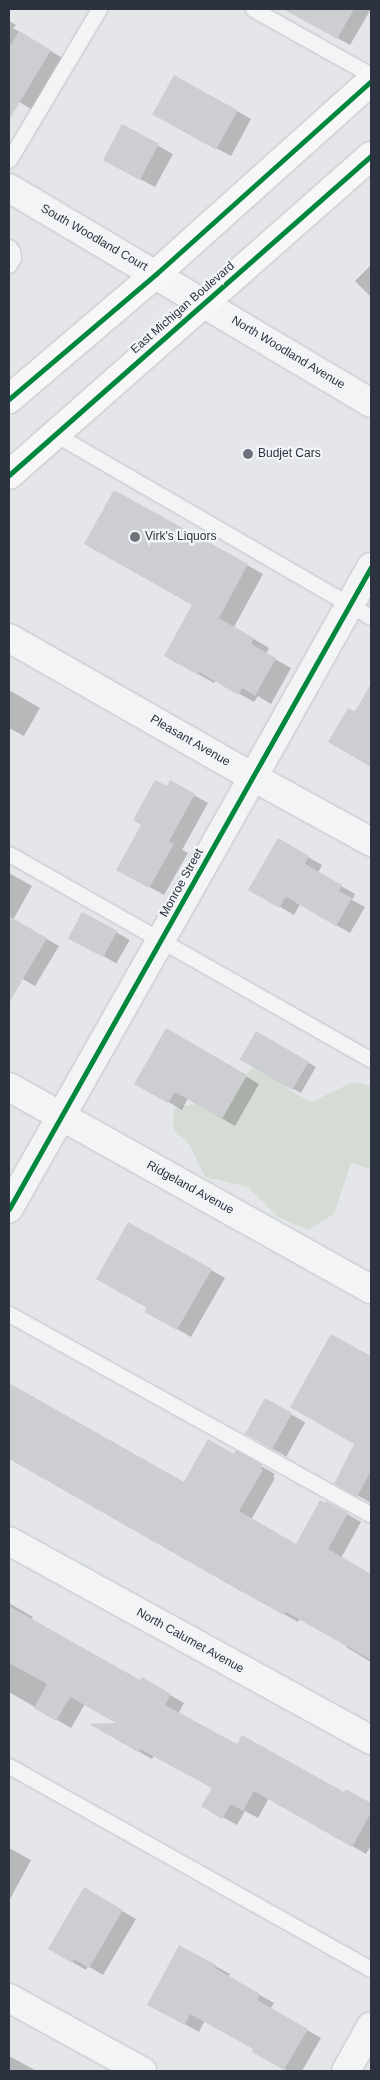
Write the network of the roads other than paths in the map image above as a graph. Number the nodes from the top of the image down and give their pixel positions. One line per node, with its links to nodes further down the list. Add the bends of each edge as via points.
1 (99, 9): 5 (lane)
2 (253, 9): 3 (lane)
3 (371, 75)
4 (371, 81): 10 (main road)
5 (9, 160)
6 (366, 168): 11 (main road, East Michigan Boulevard)
7 (9, 188): 10 (street, South Woodland Court)
8 (9, 247): 9 (lane, via 13,258)
9 (9, 265)
10 (156, 274): 11 (street, South Woodland Court); 12 (main road)
11 (204, 303): 13 (street, North Woodland Avenue); 14 (main road, East Michigan Boulevard)
12 (9, 400)
13 (371, 404)
14 (55, 434): 15 (main road, East Michigan Boulevard); 17 (lane)
15 (9, 475)
16 (371, 567): 17 (street, Monroe Street)
17 (360, 611): 19 (street, Monroe Street)
18 (9, 638): 19 (street, Pleasant Avenue)
19 (253, 777): 20 (street, Pleasant Avenue); 22 (street, Monroe Street)
20 (371, 842)
21 (9, 854): 22 (lane)
22 (160, 942): 23 (lane); 25 (street, Monroe Street)
23 (371, 1060)
24 (9, 1087): 25 (street, Ridgeland Avenue)
25 (62, 1117): 26 (street, Monroe Street); 27 (street, Ridgeland Avenue)
26 (9, 1209)
27 (371, 1289)
28 (9, 1314): 29 (lane)
29 (371, 1515)
30 (9, 1541): 31 (street, North Calumet Avenue)
31 (371, 1740)
32 (9, 1766): 33 (lane)
33 (371, 1969)
34 (9, 1998): 36 (street)
35 (371, 2026): 37 (street)
36 (142, 2071)
37 (346, 2071)

